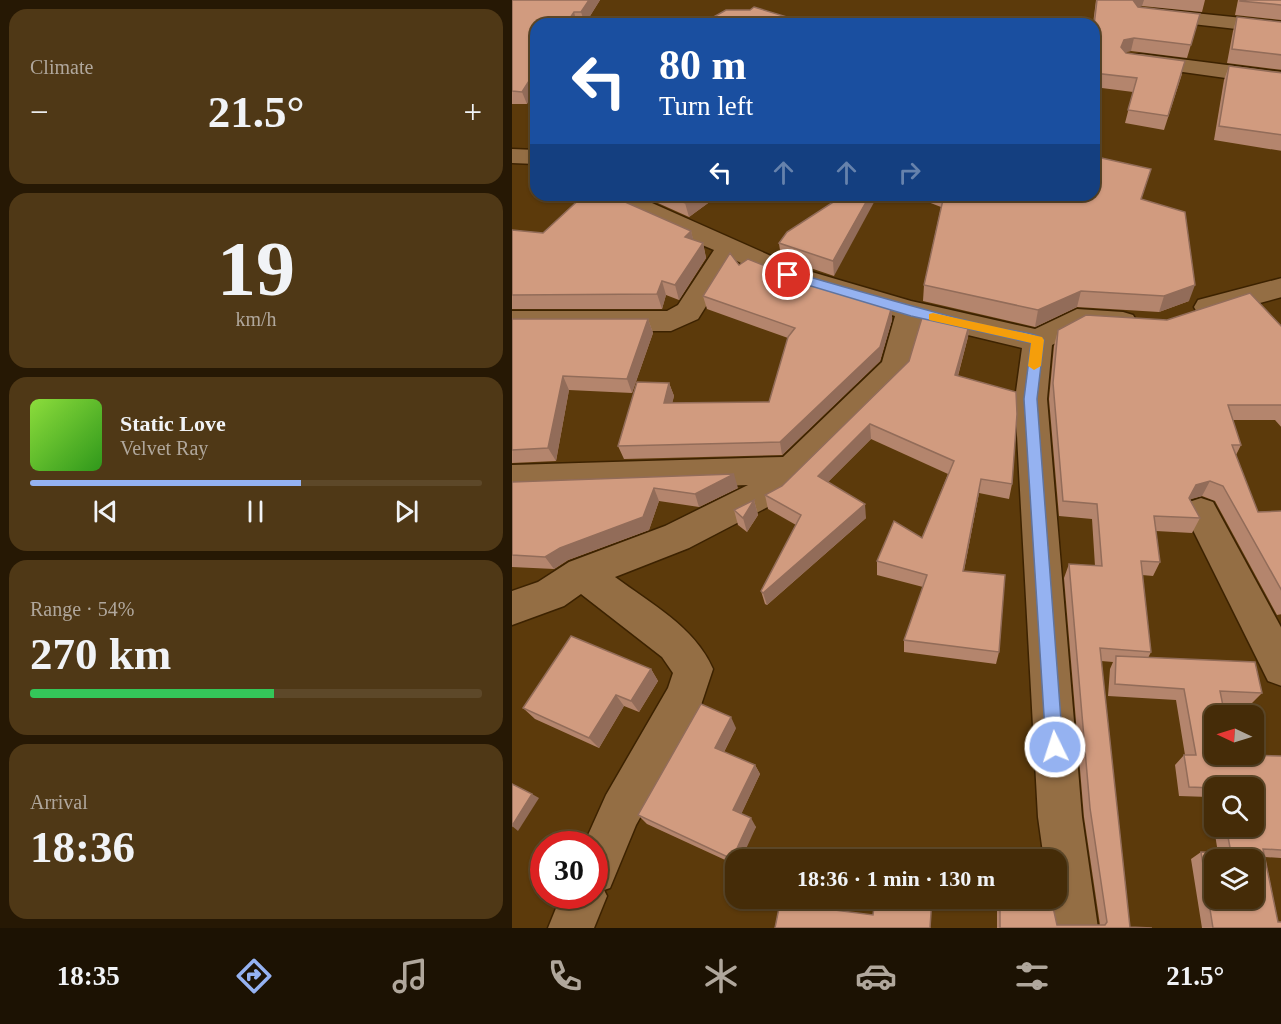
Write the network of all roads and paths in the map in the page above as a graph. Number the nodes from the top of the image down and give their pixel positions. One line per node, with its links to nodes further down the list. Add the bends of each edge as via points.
1 (1142, 14): 2 (street)
2 (1282, 28)
3 (1131, 59): 4 (street)
4 (1282, 79)
5 (512, 156): 6 (street)
6 (530, 157)
7 (626, 201): 8 (street)
8 (730, 247): 10 (street, via 788,275); 12 (street, via 688,312 671,321)
9 (1279, 292): 11 (street, via 1213,305)
10 (911, 312): 14 (street); 15 (street, via 896,367)
11 (1181, 316)
12 (512, 321)
13 (1148, 323): 14 (street, via 1077,319)
14 (1038, 340): 24 (street, via 1031,399 1060,817)
15 (790, 470): 16 (street); 18 (street, via 771,489 677,537)
16 (512, 479)
17 (1201, 512): 20 (street)
18 (582, 573): 19 (street, via 551,594); 21 (street, via 675,644 694,669 685,697)
19 (512, 608)
20 (1282, 668)
21 (608, 840)
22 (578, 909): 23 (street)
23 (570, 928)
24 (1075, 928)

